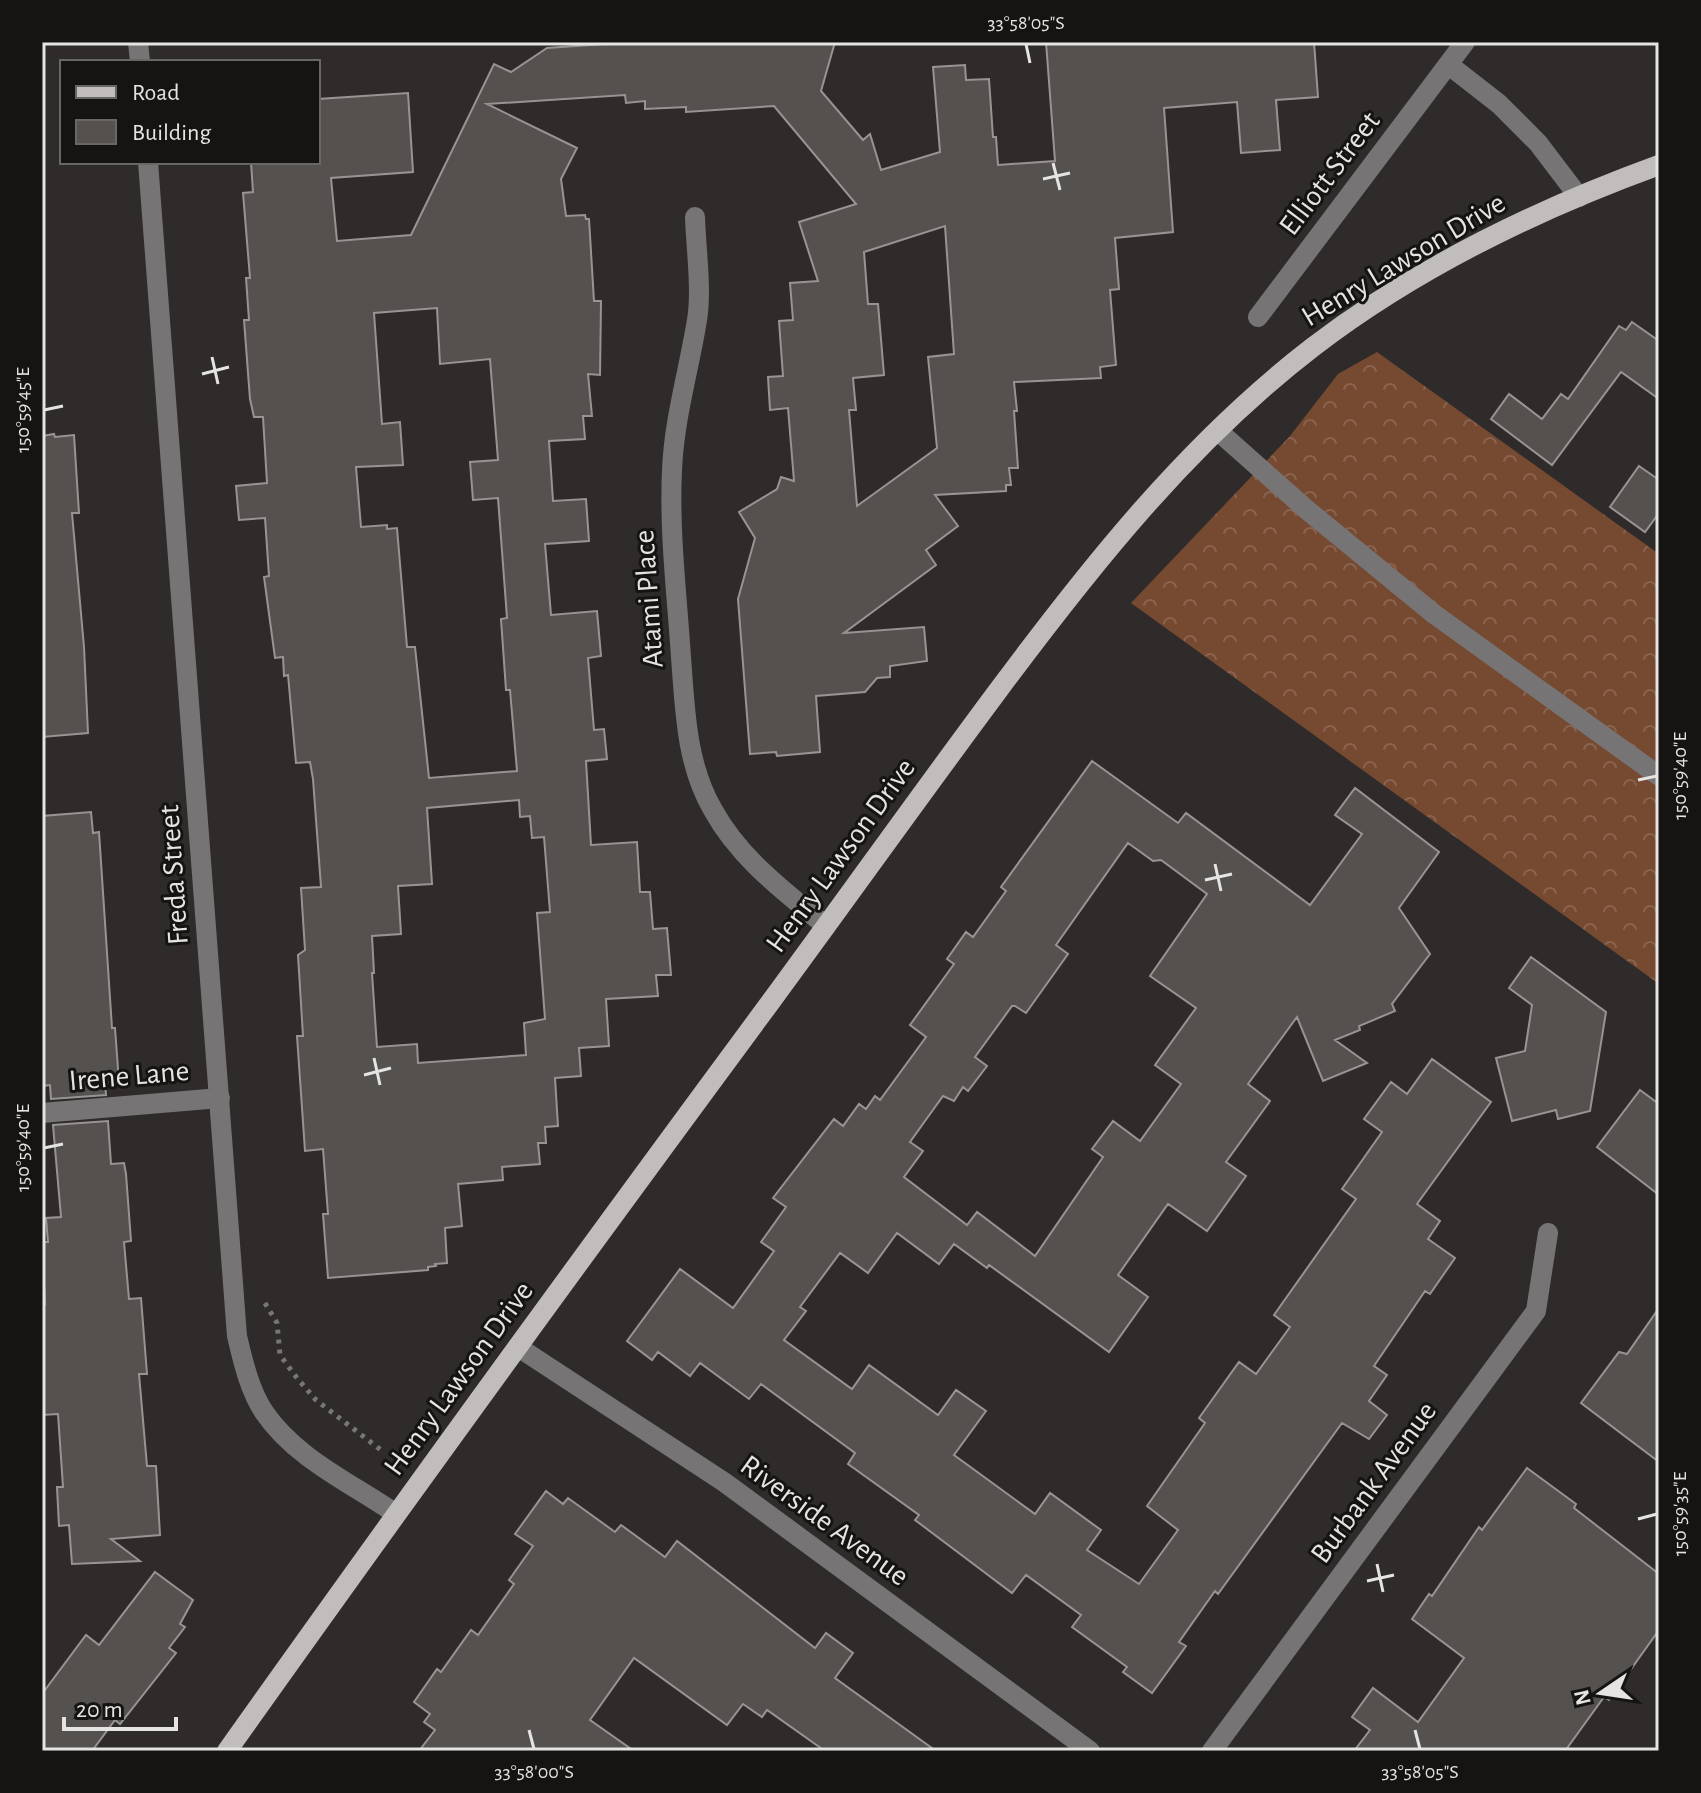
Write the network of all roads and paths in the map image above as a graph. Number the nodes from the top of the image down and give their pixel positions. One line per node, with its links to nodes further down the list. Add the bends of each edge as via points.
1 (1465, 42): 2 (street, Elliott Street)
2 (1449, 65): 5 (street, via 1538,143); 7 (street, Elliott Street)
3 (148, 164): 11 (street, Freda Street)
4 (1659, 165): 5 (main road, Henry Lawson Drive)
5 (1579, 197): 8 (main road, Henry Lawson Drive, via 1468,250 1341,326)
6 (695, 217): 10 (street, Atami Place, via 698,317 672,470 685,710 695,769 735,845)
7 (1258, 317)
8 (1218, 431): 9 (street, via 1434,614); 10 (main road, Henry Lawson Drive, via 1081,579)
9 (1659, 776)
10 (826, 926): 15 (main road, Henry Lawson Drive)
11 (220, 1098): 12 (street, Irene Lane); 17 (street, Freda Street, via 237,1336 246,1375 263,1411 289,1441)
12 (42, 1113)
13 (1548, 1233): 20 (street, Burbank Avenue, via 1536,1311)
14 (265, 1302): 16 (path, via 277,1323 280,1355 297,1378 316,1400)
15 (518, 1347): 17 (main road, Henry Lawson Drive); 19 (street, Riverside Avenue, via 724,1482)
16 (381, 1450)
17 (396, 1514): 18 (main road, Henry Lawson Drive)
18 (227, 1751)
19 (1090, 1751)
20 (1212, 1751)

